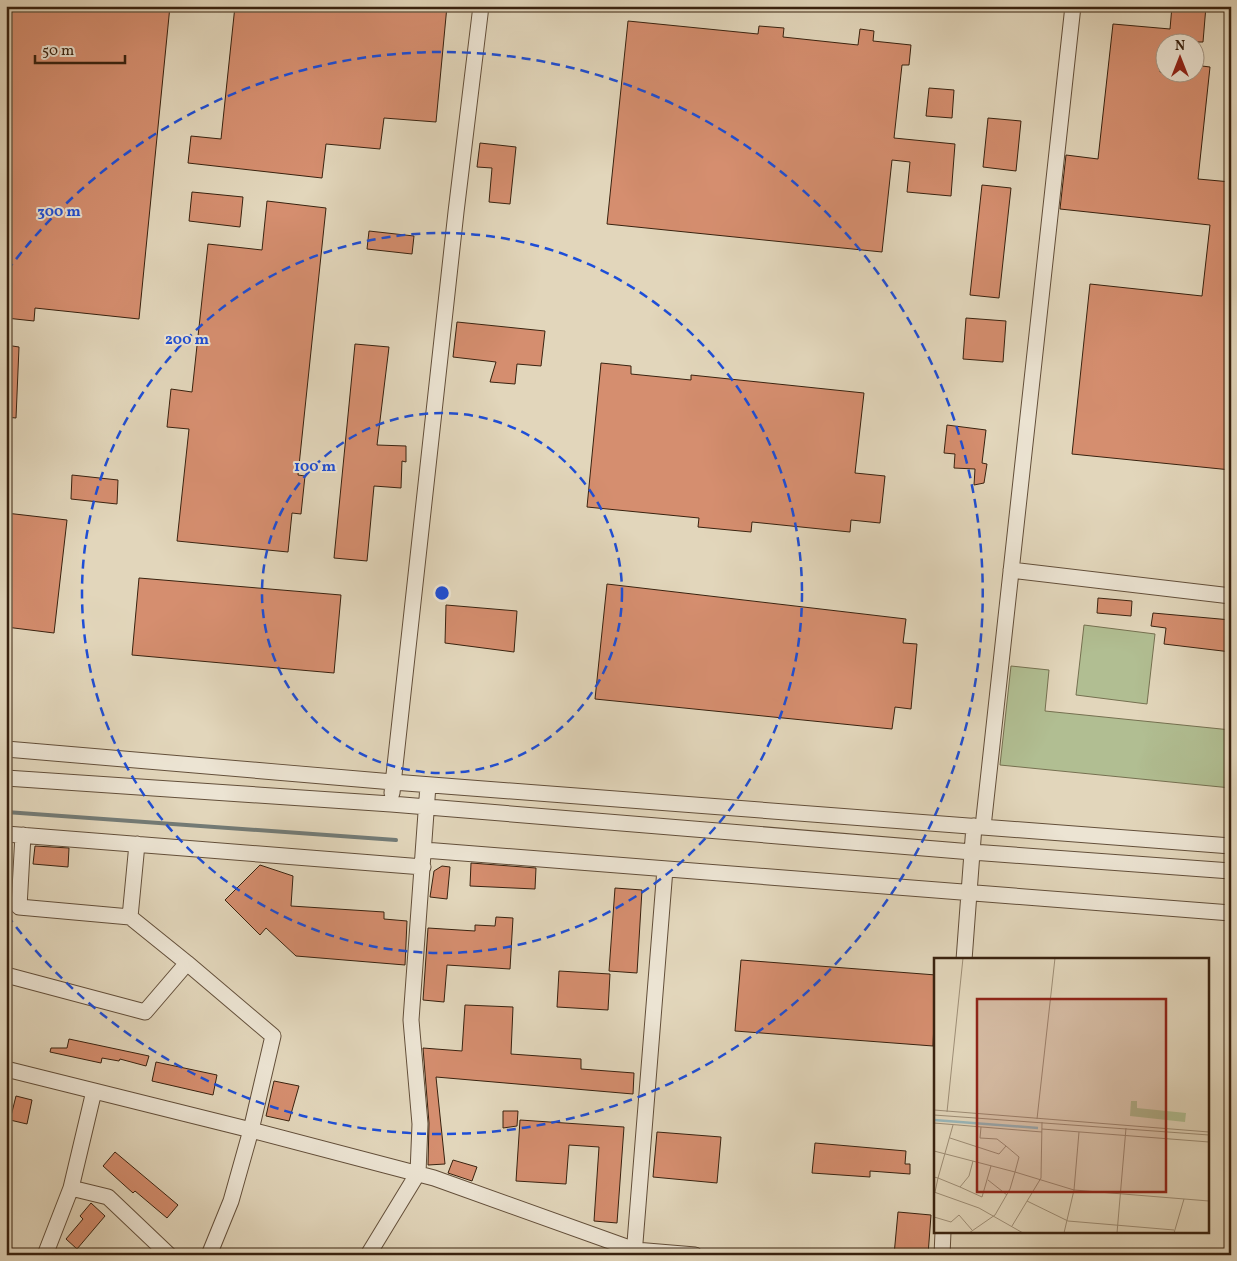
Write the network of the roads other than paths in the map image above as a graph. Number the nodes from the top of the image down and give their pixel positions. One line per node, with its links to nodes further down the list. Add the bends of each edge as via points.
1 (481, 6): 7 (street)
2 (1073, 6): 3 (street)
3 (1012, 570): 4 (street); 11 (street)
4 (1231, 596)
5 (6, 749): 7 (street)
6 (6, 778): 9 (street)
7 (393, 782): 8 (street); 9 (street)
8 (428, 785): 10 (street); 11 (street)
9 (391, 804): 10 (street)
10 (426, 808): 16 (street); 17 (street)
11 (979, 827): 15 (street); 17 (street)
12 (6, 834): 13 (street)
13 (23, 836): 14 (street); 23 (street, via 19,907)
14 (137, 844): 18 (street); 23 (street)
15 (1231, 846)
16 (424, 850): 18 (street); 19 (street)
17 (972, 852): 20 (street); 21 (street)
18 (423, 867): 30 (street, via 411,1020 420,1124)
19 (665, 869): 21 (street); 33 (street)
20 (1231, 870)
21 (970, 892): 22 (street); 24 (street)
22 (1231, 912)
23 (130, 917): 25 (street)
24 (964, 958)
25 (187, 963): 26 (street, via 145,1012); 29 (street, via 273,1036)
26 (6, 975)
27 (6, 1069): 28 (street)
28 (94, 1091): 29 (street); 31 (street)
29 (251, 1130): 30 (street); 36 (street, via 231,1201)
30 (418, 1173): 33 (street); 37 (street)
31 (71, 1188): 34 (street); 35 (street, via 108,1197)
32 (943, 1234): 39 (street)
33 (634, 1252): 38 (street)
34 (45, 1255)
35 (169, 1255)
36 (209, 1255)
37 (368, 1255)
38 (694, 1255)
39 (942, 1255)

